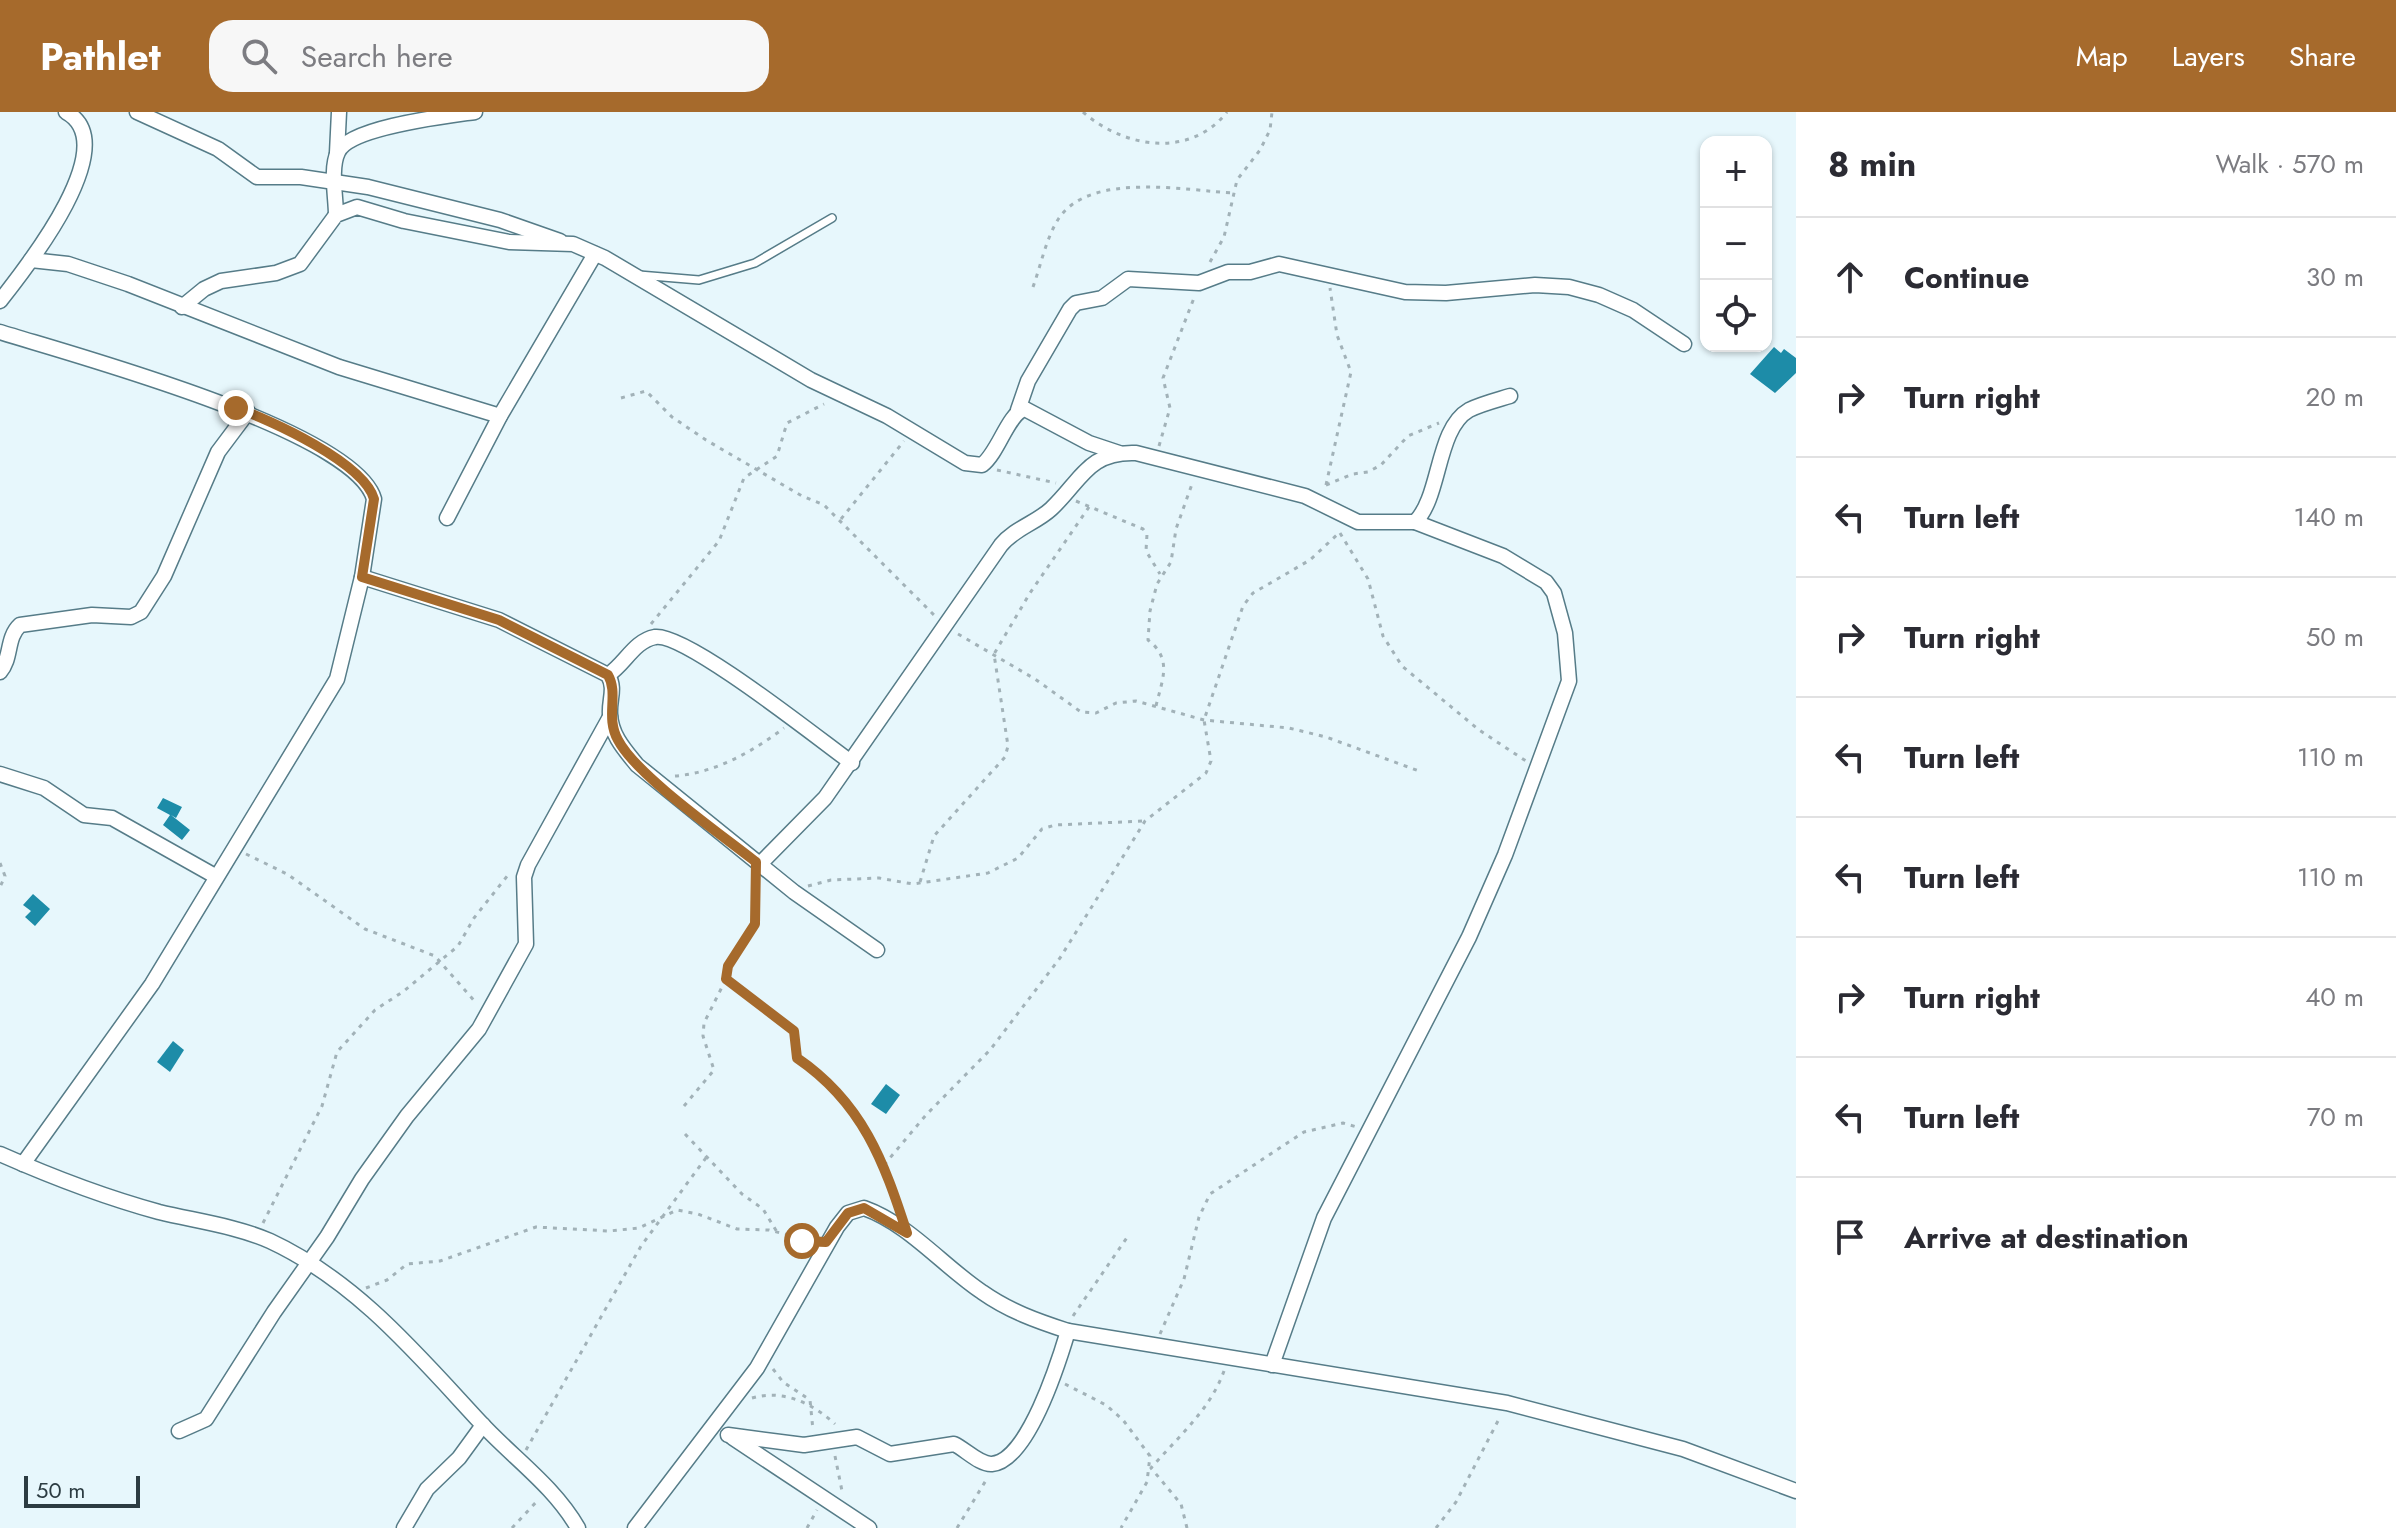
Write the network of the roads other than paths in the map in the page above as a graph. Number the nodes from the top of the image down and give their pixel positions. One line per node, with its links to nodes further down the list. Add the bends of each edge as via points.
1 (137, 112): 6 (street, via 218,149 257,177)
2 (339, 112): 5 (street)
3 (475, 112): 5 (street, via 356,137)
4 (71, 113): 11 (street, via 85,134 75,183 64,212)
5 (337, 153): 6 (street)
6 (336, 184): 7 (street); 9 (street, via 406,196)
7 (336, 215): 9 (street, via 357,207 509,242); 14 (street, via 300,264 221,281)
8 (832, 218): 12 (lane, via 755,263 699,280)
9 (564, 242): 10 (street)
10 (595, 254): 12 (street); 20 (street)
11 (31, 260): 13 (street); 14 (street, via 68,264)
12 (633, 275): 18 (street, via 965,463 982,465 991,458)
13 (3, 295)
14 (182, 307): 20 (street, via 339,367)
15 (0, 332): 19 (street)
16 (1684, 344): 18 (street, via 1633,310 1569,287 1405,292 1279,264 1228,272 1199,283 1128,279 1102,298 1076,303 1028,381)
17 (1510, 396): 23 (street, via 1466,411 1454,427 1426,507)
18 (1018, 410): 21 (street, via 1031,410 1089,443)
19 (248, 412): 24 (street, via 356,472 371,488 374,499); 25 (street, via 218,452 164,576 141,612 20,625)
20 (500, 416): 22 (street)
21 (1119, 453): 23 (street, via 1194,466 1305,496 1358,522); 28 (street, via 1090,465 1050,510 1010,534)
22 (447, 518)
23 (1415, 522): 37 (street, via 1503,556 1546,582 1565,633 1569,681 1469,937 1324,1218)
24 (362, 577): 26 (street, via 499,620); 31 (street, via 337,679)
25 (0, 672)
26 (608, 675): 27 (street, via 613,694); 28 (street, via 642,642 675,640)
27 (610, 717): 30 (street, via 619,742 651,777); 35 (street, via 524,877 526,944 486,1015 407,1116)
28 (852, 763): 30 (street, via 825,798)
29 (0, 774): 31 (street, via 44,788 84,815 112,818)
30 (758, 864): 32 (street)
31 (215, 876): 34 (street, via 152,984)
32 (877, 950)
33 (0, 1154): 34 (street)
34 (23, 1164): 35 (street, via 105,1196 253,1235)
35 (308, 1262): 38 (street, via 421,1355); 40 (street, via 206,1419)
36 (1068, 1331): 37 (street); 39 (street, via 1024,1317 981,1292 907,1233 864,1208 848,1213 826,1242 763,1356); 41 (street, via 1057,1370 1027,1432 997,1464 987,1464 954,1444 890,1454 850,1438 804,1445)
37 (1272, 1365): 42 (street, via 1507,1403 1683,1449)
38 (483, 1425): 43 (street, via 427,1489); 44 (street, via 543,1482)
39 (712, 1425): 41 (street); 45 (street)
40 (179, 1431)
41 (728, 1435): 46 (street)
42 (1796, 1491)
43 (404, 1528)
44 (578, 1528)
45 (635, 1528)
46 (869, 1528)

